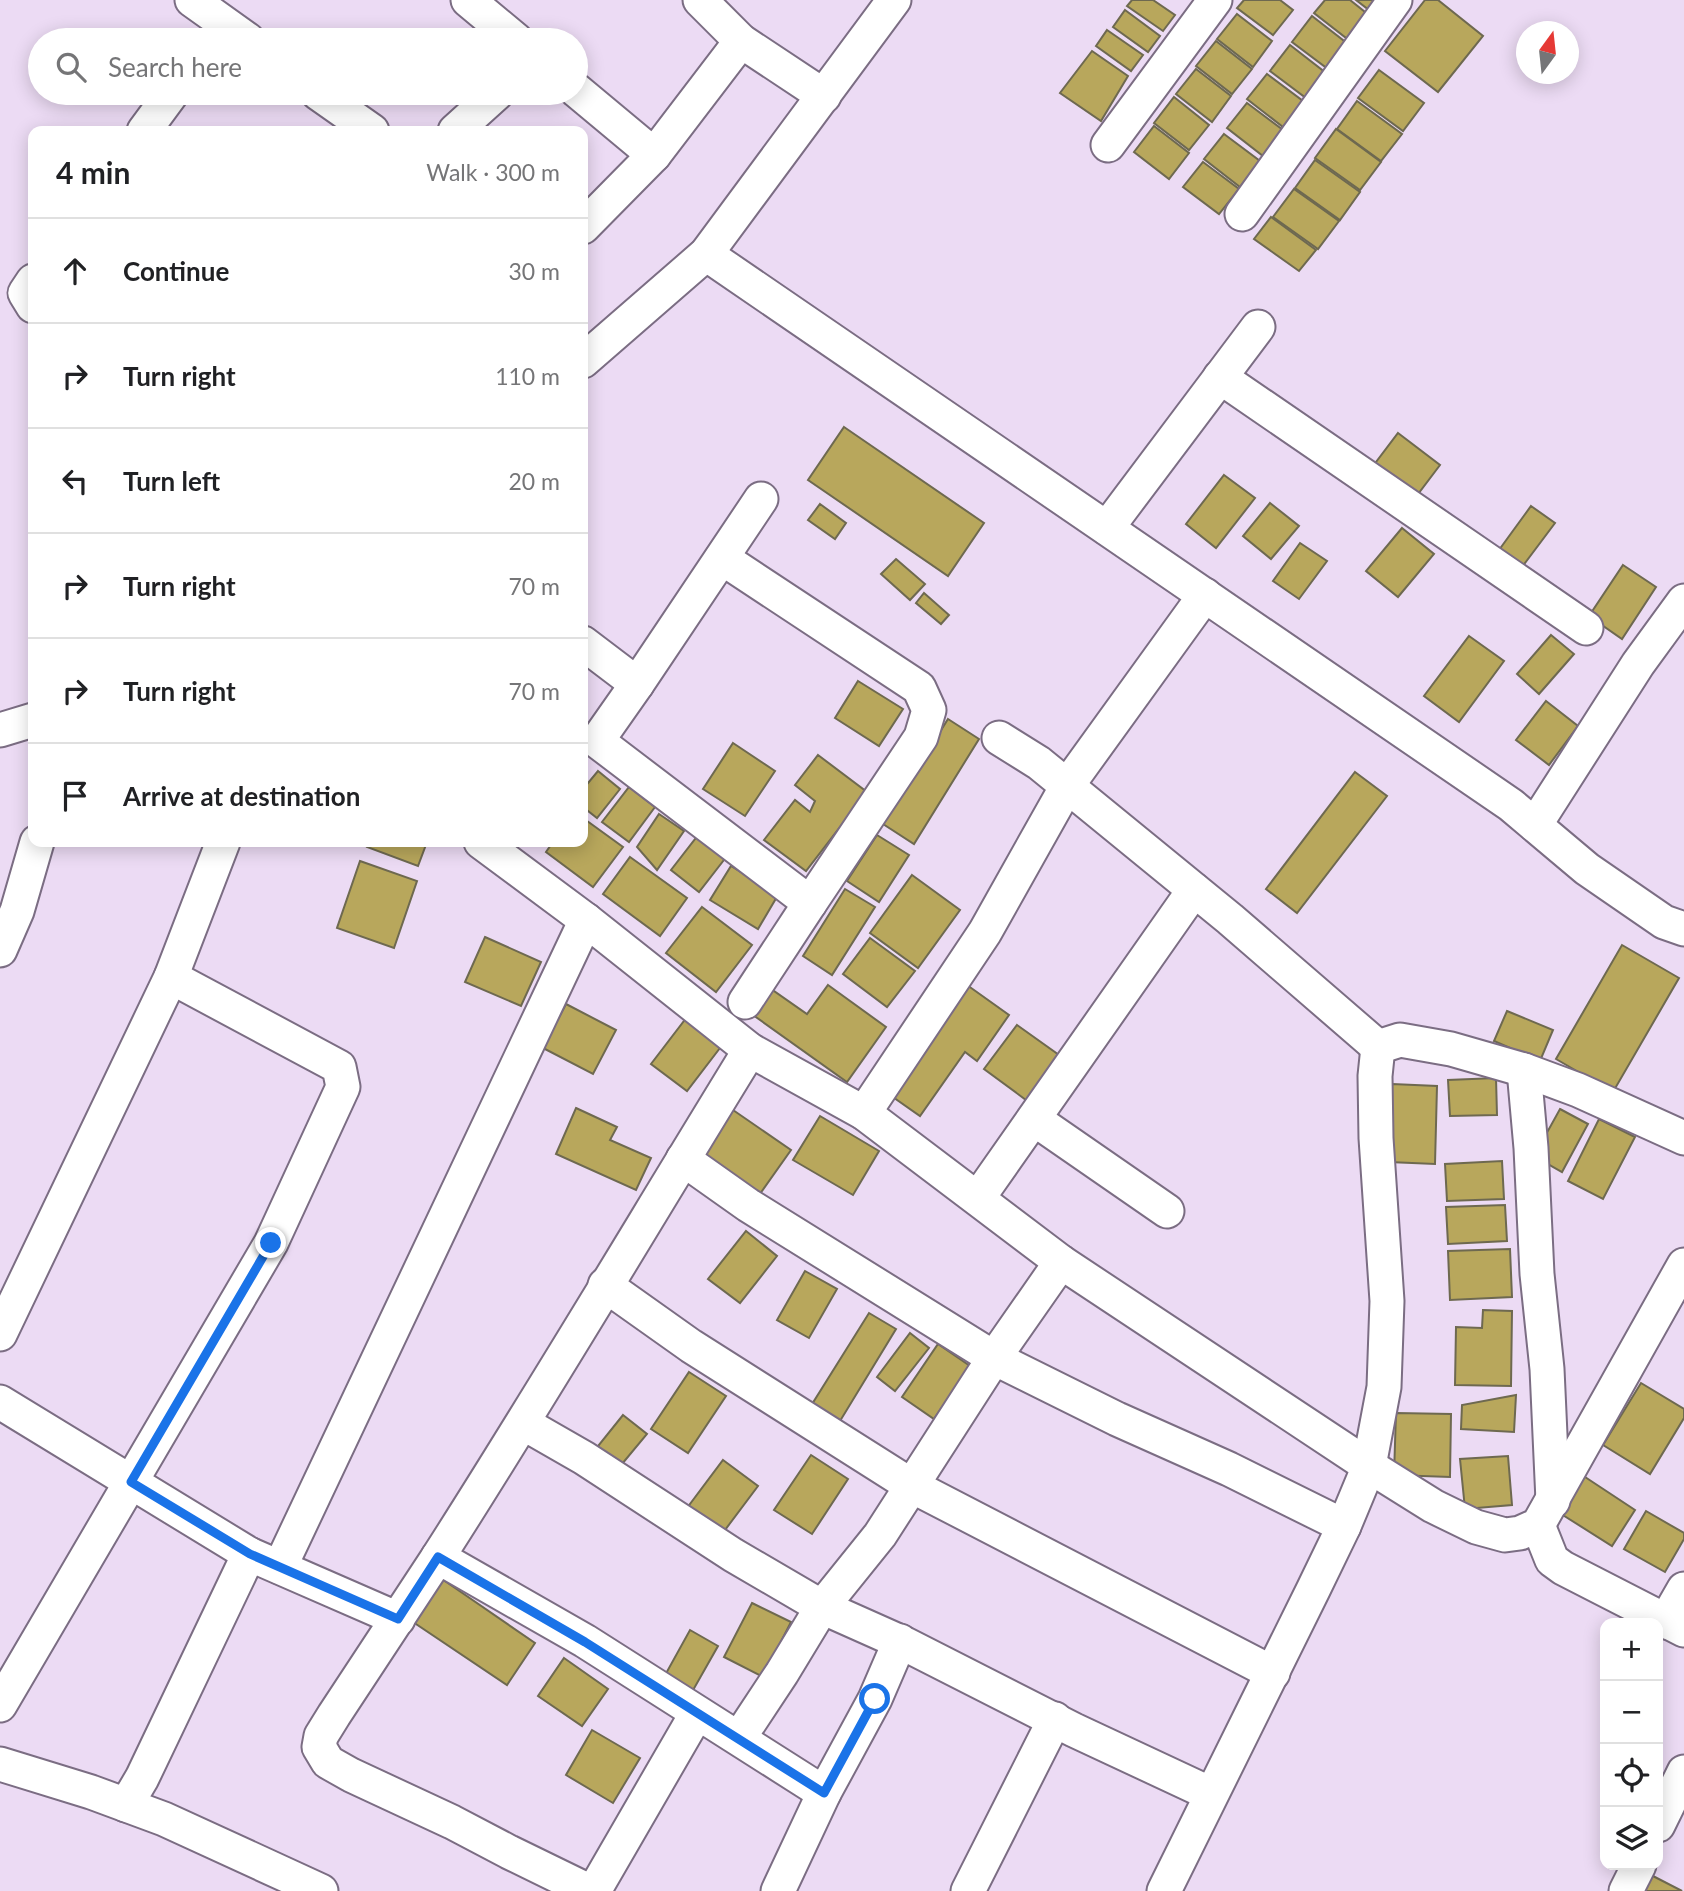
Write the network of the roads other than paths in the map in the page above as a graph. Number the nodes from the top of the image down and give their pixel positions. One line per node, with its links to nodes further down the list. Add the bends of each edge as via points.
1 (192, 0): 7 (street)
2 (468, 0): 8 (street)
3 (700, 0): 9 (street)
4 (894, 0): 10 (street)
5 (1215, 0): 18 (street)
6 (1395, 0): 20 (street)
7 (231, 26)
8 (502, 28)
9 (741, 41): 10 (street); 19 (street)
10 (824, 96): 22 (street)
11 (588, 100): 19 (street)
12 (163, 105): 15 (street)
13 (335, 105): 16 (street)
14 (484, 105): 17 (street)
15 (148, 126)
16 (365, 126)
17 (461, 126)
18 (1108, 145)
19 (654, 155): 21 (street)
20 (1242, 214)
21 (588, 222)
22 (706, 254): 24 (street); 27 (street)
23 (1258, 327): 25 (street)
24 (588, 357)
25 (1220, 377): 27 (street); 31 (street)
26 (761, 499): 28 (street)
27 (1107, 528): 29 (street)
28 (722, 558): 33 (street); 45 (street, via 919,688 929,710 920,737)
29 (1205, 595): 38 (street); 39 (street)
30 (1684, 601): 39 (street)
31 (1586, 628)
32 (588, 647): 33 (street)
33 (637, 684): 37 (street)
34 (28, 722): 35 (street)
35 (0, 730)
36 (999, 737): 38 (street)
37 (590, 750): 45 (street)
38 (1067, 786): 44 (street); 54 (street, via 985,932)
39 (1535, 825): 47 (street, via 1587,869 1664,922)
40 (36, 847): 48 (street, via 18,911)
41 (221, 847): 49 (street)
42 (498, 847): 43 (street)
43 (515, 852): 46 (street)
44 (1194, 890): 51 (street); 55 (street)
45 (810, 903): 50 (street)
46 (586, 920): 52 (street); 74 (street)
47 (1684, 929)
48 (0, 950)
49 (171, 976): 63 (street); 68 (street, via 339,1067 343,1087 271,1243)
50 (745, 1002)
51 (1378, 1047): 53 (street, via 1400,1040); 67 (street, via 1376,1138 1387,1301 1384,1387)
52 (750, 1050): 54 (street); 57 (street)
53 (1524, 1070): 56 (street); 70 (street, via 1547,1369)
54 (864, 1113): 58 (street)
55 (1034, 1119): 58 (street); 59 (street)
56 (1684, 1138)
57 (683, 1159): 62 (street); 64 (street)
58 (978, 1199): 60 (street)
59 (1167, 1211)
60 (1061, 1262): 64 (street); 67 (street)
61 (1684, 1265): 70 (street)
62 (606, 1285): 66 (street); 69 (street, via 701,1353)
63 (0, 1334)
64 (994, 1358): 69 (street); 71 (street)
65 (0, 1402): 68 (street)
66 (523, 1423): 73 (street); 76 (street)
67 (1369, 1466): 70 (street, via 1433,1506 1505,1535 1520,1533); 71 (street)
68 (131, 1482): 72 (street); 81 (street)
69 (912, 1486): 76 (street, via 880,1535); 80 (street)
70 (1545, 1513): 78 (street, via 1552,1560)
71 (1344, 1526): 80 (street)
72 (250, 1554): 74 (street); 89 (street)
73 (438, 1557): 77 (street); 82 (street)
74 (279, 1567): 77 (street)
75 (1684, 1589): 78 (street)
76 (822, 1607): 79 (street); 84 (street)
77 (398, 1619): 93 (street, via 321,1736 319,1747 328,1762)
78 (1675, 1626)
79 (900, 1641): 83 (street); 87 (street, via 875,1699)
80 (1273, 1673): 88 (street)
81 (0, 1705)
82 (697, 1713): 84 (street); 93 (street)
83 (1055, 1720): 88 (street); 95 (street)
84 (738, 1738): 87 (street)
85 (0, 1765): 89 (street)
86 (1684, 1772): 90 (street)
87 (824, 1793): 94 (street)
88 (1211, 1794): 96 (street)
89 (126, 1805): 92 (street)
90 (1668, 1821)
91 (1636, 1870): 97 (street)
92 (320, 1891)
93 (592, 1891)
94 (778, 1891)
95 (968, 1891)
96 (1164, 1891)
97 (1626, 1891)

